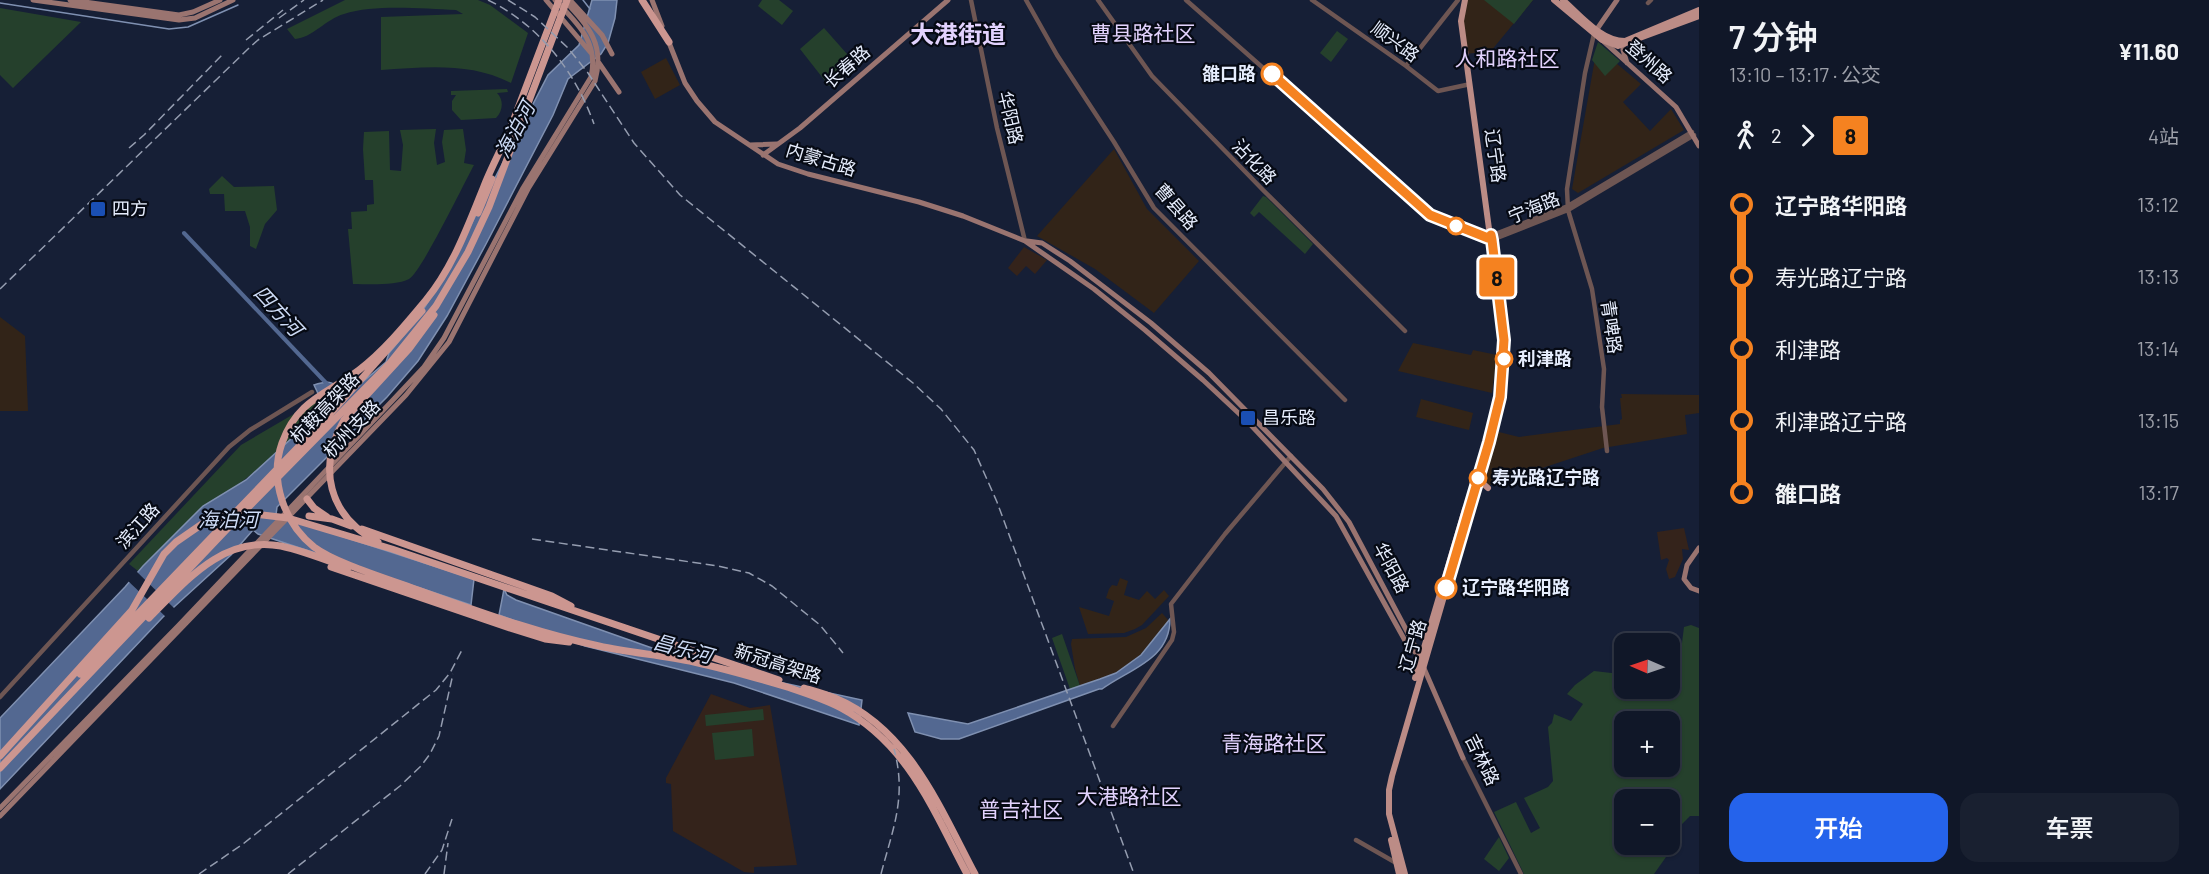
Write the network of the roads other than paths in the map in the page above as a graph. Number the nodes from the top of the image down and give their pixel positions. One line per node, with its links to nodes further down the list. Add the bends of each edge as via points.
1 (33, 0): 4 (main road, via 179,20 195,18)
2 (70, 0): 3 (main road, via 179,15)
3 (220, 0)
4 (233, 0)
5 (546, 0): 29 (main road)
6 (563, 0): 25 (main road, via 602,35); 30 (highway, 杭鞍高架路); 36 (highway, 杭鞍高架路); 42 (main road, 杭州支路, via 587,27 597,46 600,64 585,99)
7 (642, 0): 23 (highway)
8 (652, 0): 23 (main road, 内蒙古路)
9 (948, 0): 32 (main road, 长春路)
10 (971, 0): 41 (street, 华阳路)
11 (1026, 0): 45 (street, 曹县路, via 1154,208)
12 (1098, 0): 43 (street, 沾化路, via 1152,76)
13 (1186, 0): 40 (street, via 1430,215)
14 (1312, 0): 26 (street, 顺兴路)
15 (1462, 0): 26 (street); 28 (main road, 辽宁路, via 1458,20); 38 (main road, 辽宁路, via 1461,21)
16 (1554, 0): 21 (main road)
17 (1563, 0): 21 (main road)
18 (1617, 0): 21 (main road)
19 (1699, 10): 24 (main road)
20 (1699, 16): 24 (main road)
21 (1596, 32): 22 (main road, 登州路); 24 (main road, 登州路); 37 (street, 青啤路, via 1576,126 1567,184)
22 (1602, 40): 24 (main road, via 1612,46); 27 (main road, 登州路)
23 (669, 42): 33 (main road, 内蒙古路, via 697,101 715,122)
24 (1624, 44): 27 (main road)
25 (612, 54)
26 (1406, 66): 28 (street, 顺兴路, via 1438,91)
27 (1630, 66): 31 (main road, 登州路, via 1676,107)
28 (1467, 85): 40 (main road, 辽宁路)
29 (619, 92)
30 (511, 128): 59 (highway, via 458,247 428,297 361,369 306,404 292,421 281,446 278,483 294,526 326,554); 68 (highway, 杭鞍高架路, via 462,249 428,304 331,413)
31 (1693, 134): 34 (main road, 登州路); 37 (street, 宁海路)
32 (778, 144): 33 (main road); 35 (main road, 长春路)
33 (748, 145): 35 (main road, 内蒙古路)
34 (1699, 146)
35 (763, 155): 41 (main road, 内蒙古路, via 791,169 941,209)
36 (493, 198): 58 (highway, via 473,249 439,308 409,349 344,420 333,445 330,483 338,506 360,532); 67 (highway, 杭鞍高架路, via 468,252 436,306 390,363)
37 (1568, 208): 39 (street, 宁海路); 40 (street, 宁海路); 46 (street, 青啤路, via 1592,289 1604,369 1602,407)
38 (1489, 222): 39 (street, via 1495,230); 40 (main road, 辽宁路)
39 (1503, 231): 40 (street, 宁海路)
40 (1490, 238): 49 (main road, 辽宁路, via 1504,354 1500,397); 63 (main road, 辽宁路, via 1500,340 1496,396)
41 (1025, 241): 47 (main road, 华阳路, via 1042,243 1136,311 1209,373); 48 (main road, 华阳路, via 1094,289 1166,347)
42 (491, 253): 51 (main road, 杭州支路, via 449,342 406,395); 52 (main road, 杭州支路, via 444,338 423,367)
43 (1405, 331)
44 (312, 392): 65 (street, 滨江路, via 229,447)
45 (1345, 400)
46 (1607, 451)
47 (1293, 458): 48 (street); 63 (main road, 华阳路, via 1349,522)
48 (1287, 463): 63 (main road, 华阳路, via 1336,516 1408,646); 66 (street, via 1171,604 1172,640)
49 (1478, 479): 50 (main road); 64 (main road, 辽宁路)
50 (1488, 488)
51 (307, 499): 52 (main road, 杭州支路); 54 (highway)
52 (288, 514): 55 (main road, 杭州支路)
53 (309, 516): 54 (highway)
54 (332, 519): 61 (highway, via 552,596)
55 (265, 542): 57 (highway); 62 (highway, via 534,636); 71 (main road, 杭州支路)
56 (1699, 548): 60 (main road, via 1686,565 1684,579)
57 (258, 549): 72 (main road)
58 (392, 549): 61 (highway, 新冠高架路); 68 (highway, via 273,515 229,515 202,524 165,554 132,610)
59 (382, 577): 62 (highway, 新冠高架路); 67 (highway, via 282,547 249,545 229,550 202,567)
60 (1699, 591)
61 (595, 618): 77 (highway, 新冠高架路, via 835,698 868,717 891,736 916,767)
62 (598, 646): 76 (highway, 新冠高架路, via 692,661 809,694 840,707 883,737 901,756)
63 (1421, 657): 64 (main road, 吉林路); 74 (main road, 辽宁路, via 1385,789 1385,814)
64 (1423, 667): 69 (main road, 吉林路); 75 (main road, 辽宁路, via 1389,790 1389,814)
65 (0, 697)
66 (1113, 726)
67 (30, 737): 70 (highway, 杭鞍高架路)
68 (0, 757)
69 (1463, 758): 78 (street, 吉林路)
70 (0, 768)
71 (0, 808)
72 (0, 816)
73 (1356, 840): 74 (street)
74 (1397, 863): 75 (main road, 辽宁路)
75 (1403, 873)
76 (967, 874)
77 (975, 874)
78 (1521, 874)

